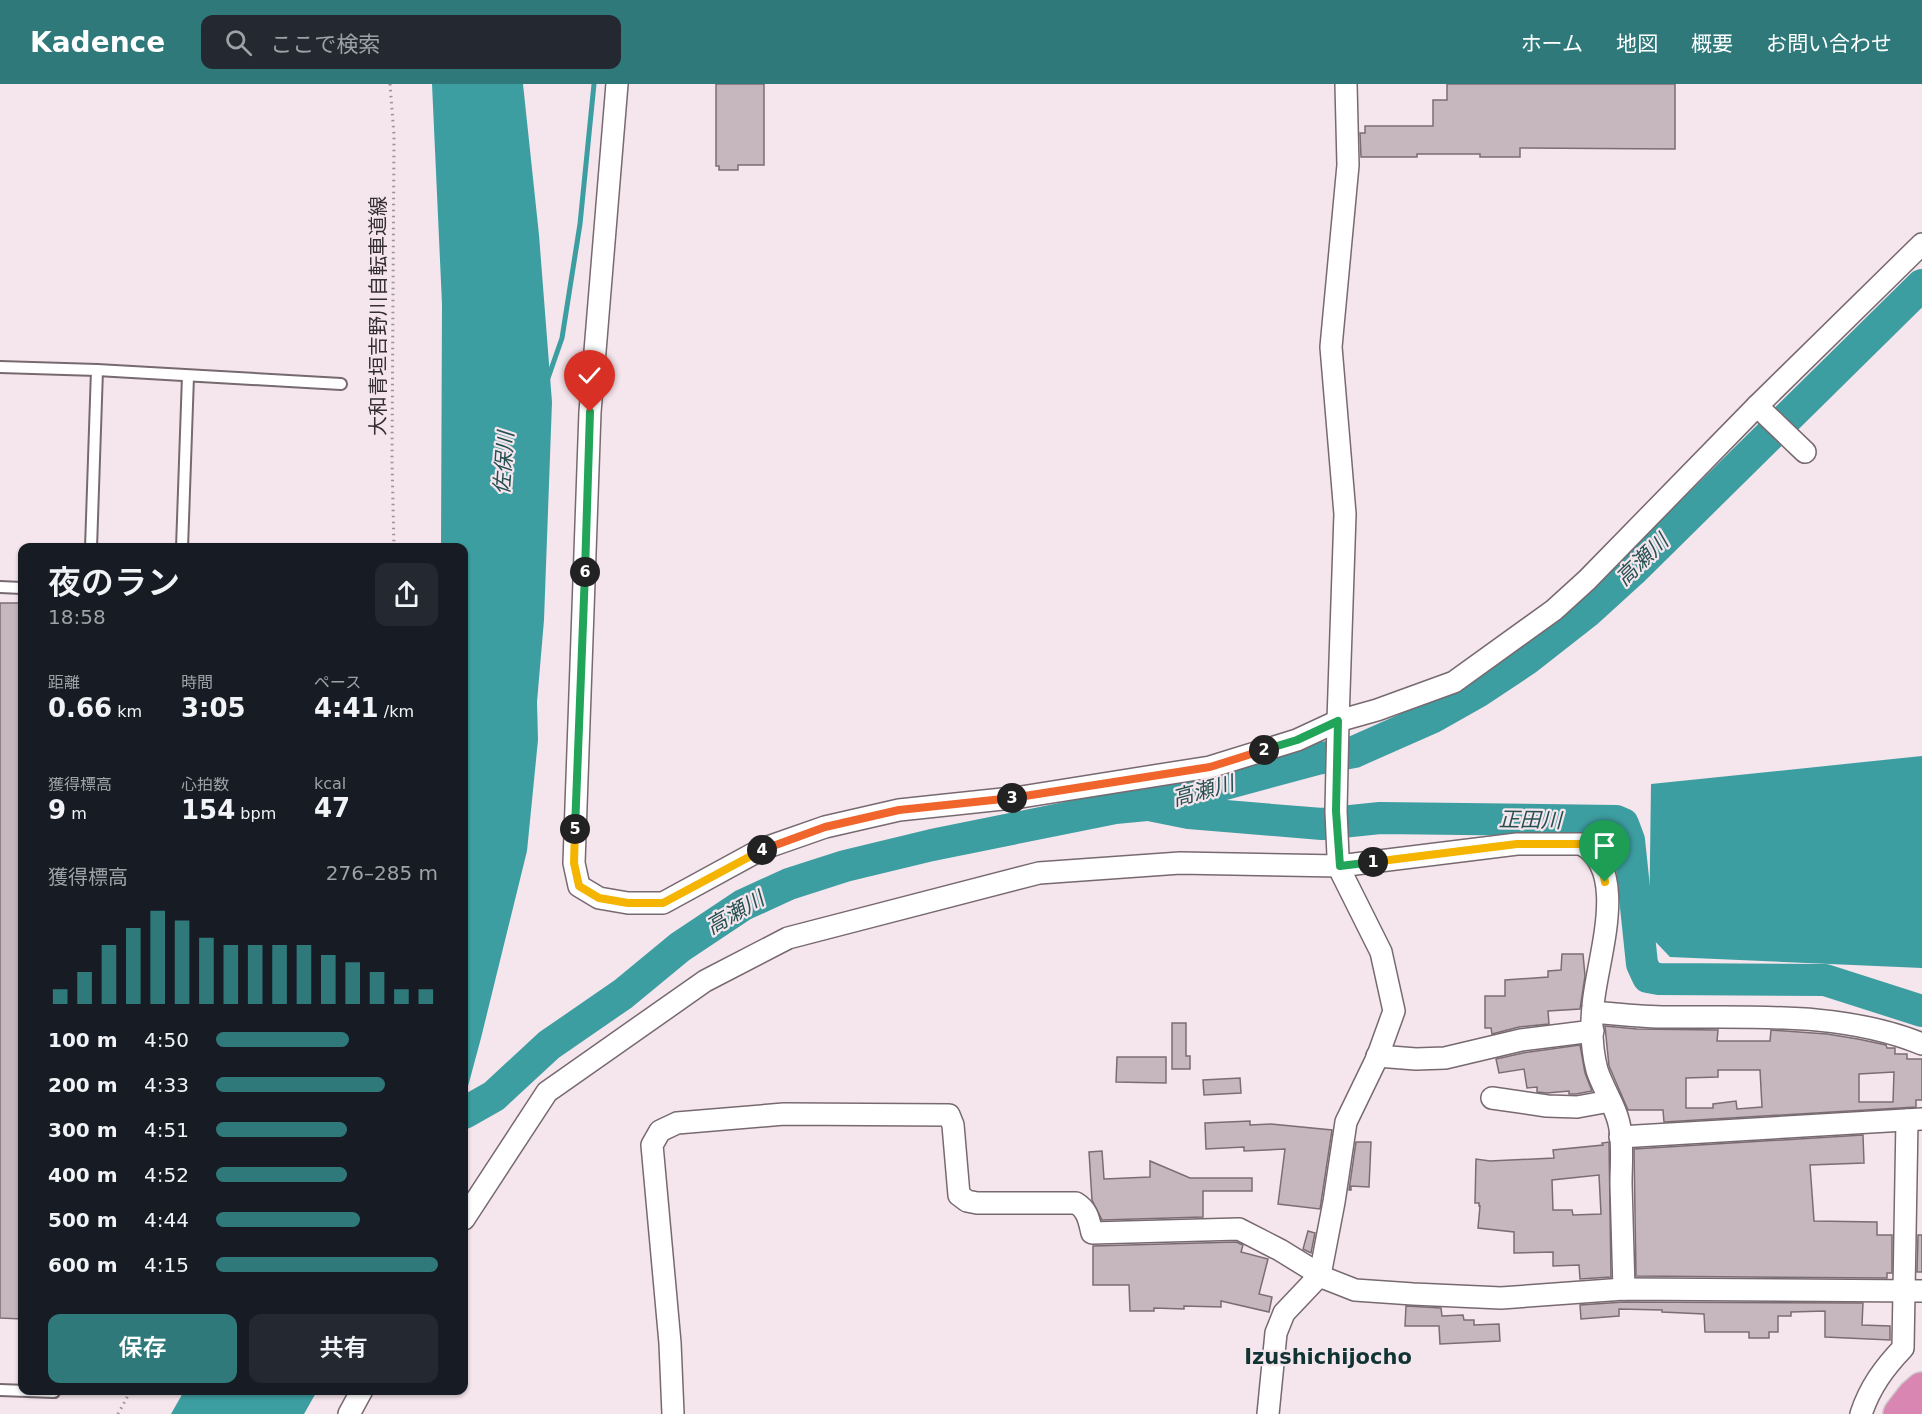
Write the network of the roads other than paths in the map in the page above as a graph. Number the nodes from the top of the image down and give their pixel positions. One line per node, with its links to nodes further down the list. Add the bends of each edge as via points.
1 (617, 84): 14 (street, via 590,412 574,863 579,886 599,898 663,903 762,849 825,827 899,810 1021,797 1210,767)
2 (1346, 84): 14 (street, via 1348,165 1331,347 1345,514)
3 (1922, 244): 8 (street)
4 (0, 367): 5 (lane)
5 (97, 370): 6 (lane); 10 (lane)
6 (188, 376): 7 (lane); 11 (lane)
7 (341, 384)
8 (1758, 408): 9 (street); 14 (street, via 1554,610 1454,682)
9 (1805, 452)
10 (91, 543)
11 (182, 543)
12 (0, 587): 13 (lane)
13 (18, 588)
14 (1338, 724): 15 (street, via 1336,811)
15 (1340, 866): 16 (street, via 1517,844 1581,844 1589,848 1602,865 1607,919); 18 (street, via 1381,952 1394,1011); 23 (street, via 1180,863 1039,873 788,938 705,981 547,1092)
16 (1593, 1021): 17 (street, via 1663,1017 1818,1018 1896,1033); 18 (street, via 1445,1058); 20 (street, via 1597,1069)
17 (1922, 1044)
18 (1377, 1056): 24 (street, via 1346,1122)
19 (1492, 1098): 20 (street, via 1577,1107)
20 (1610, 1101): 22 (street)
21 (1914, 1120): 22 (street); 26 (street)
22 (1620, 1137): 25 (street)
23 (468, 1213)
24 (1320, 1275): 25 (street, via 1356,1290 1490,1298); 32 (street, via 1239,1229 1092,1233 1088,1215 1076,1203 967,1201 959,1195 949,1115 784,1114 677,1123 660,1131 652,1145); 33 (street, via 1284,1312 1276,1333)
25 (1624, 1289): 26 (street)
26 (1913, 1291): 34 (street, via 1903,1348 1882,1370)
27 (1922, 1389): 35 (highway)
28 (0, 1390): 29 (lane)
29 (18, 1391)
30 (359, 1395): 31 (street)
31 (349, 1414)
32 (673, 1414)
33 (1268, 1414)
34 (1861, 1414)
35 (1900, 1414)

